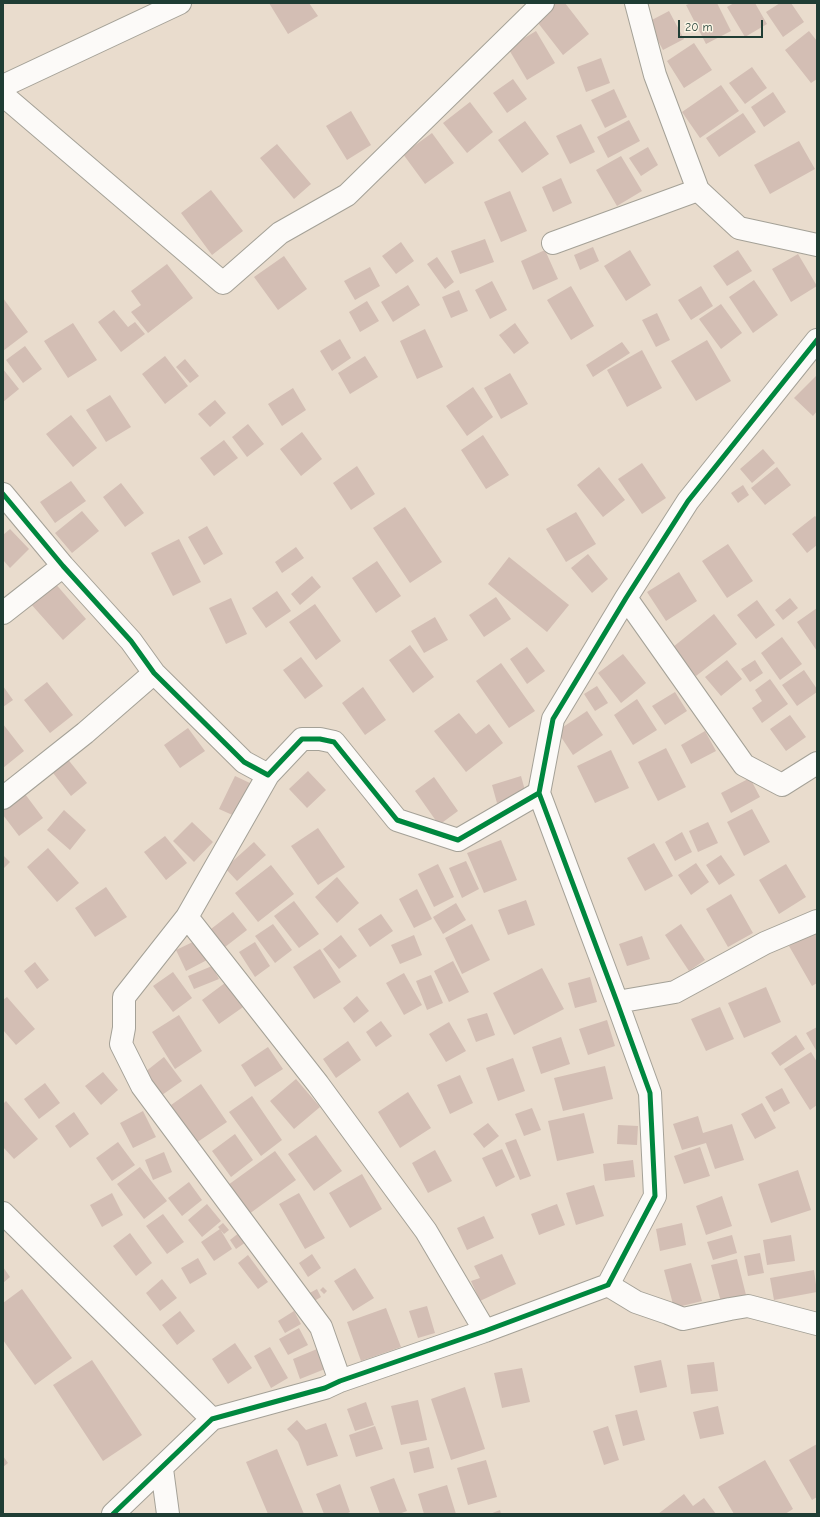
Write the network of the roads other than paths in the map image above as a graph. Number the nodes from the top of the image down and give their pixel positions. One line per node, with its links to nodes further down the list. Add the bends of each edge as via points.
1 (180, 3): 4 (street)
2 (543, 3): 5 (street, via 348,195 280,233 223,283)
3 (636, 3): 6 (street, via 655,75)
4 (3, 86)
5 (3, 95)
6 (698, 190): 7 (street); 8 (street, via 739,228)
7 (553, 243)
8 (817, 246)
9 (817, 340): 12 (street, via 688,501)
10 (3, 494): 11 (street)
11 (62, 566): 13 (street); 14 (street, via 131,641)
12 (626, 598): 15 (street, via 744,765 782,784); 17 (street, via 553,719)
13 (3, 613)
14 (154, 673): 16 (street, via 244,762); 18 (street, via 85,733)
15 (817, 763)
16 (268, 775): 17 (street, via 302,738 334,742 397,820 458,840); 19 (street)
17 (539, 793): 21 (street)
18 (3, 798)
19 (187, 917): 25 (street, via 318,1084 426,1231); 26 (street, via 124,997 121,1044 142,1086 321,1327)
20 (817, 922): 21 (street, via 765,943 675,992)
21 (618, 1002): 23 (street, via 650,1093 655,1196)
22 (3, 1213): 27 (street)
23 (608, 1285): 24 (street, via 636,1302 683,1320 748,1306); 25 (street)
24 (817, 1324)
25 (485, 1331): 26 (street)
26 (340, 1381): 27 (street, via 325,1388)
27 (212, 1420): 28 (street)
28 (162, 1469): 29 (street); 30 (street)
29 (113, 1514)
30 (168, 1514)

